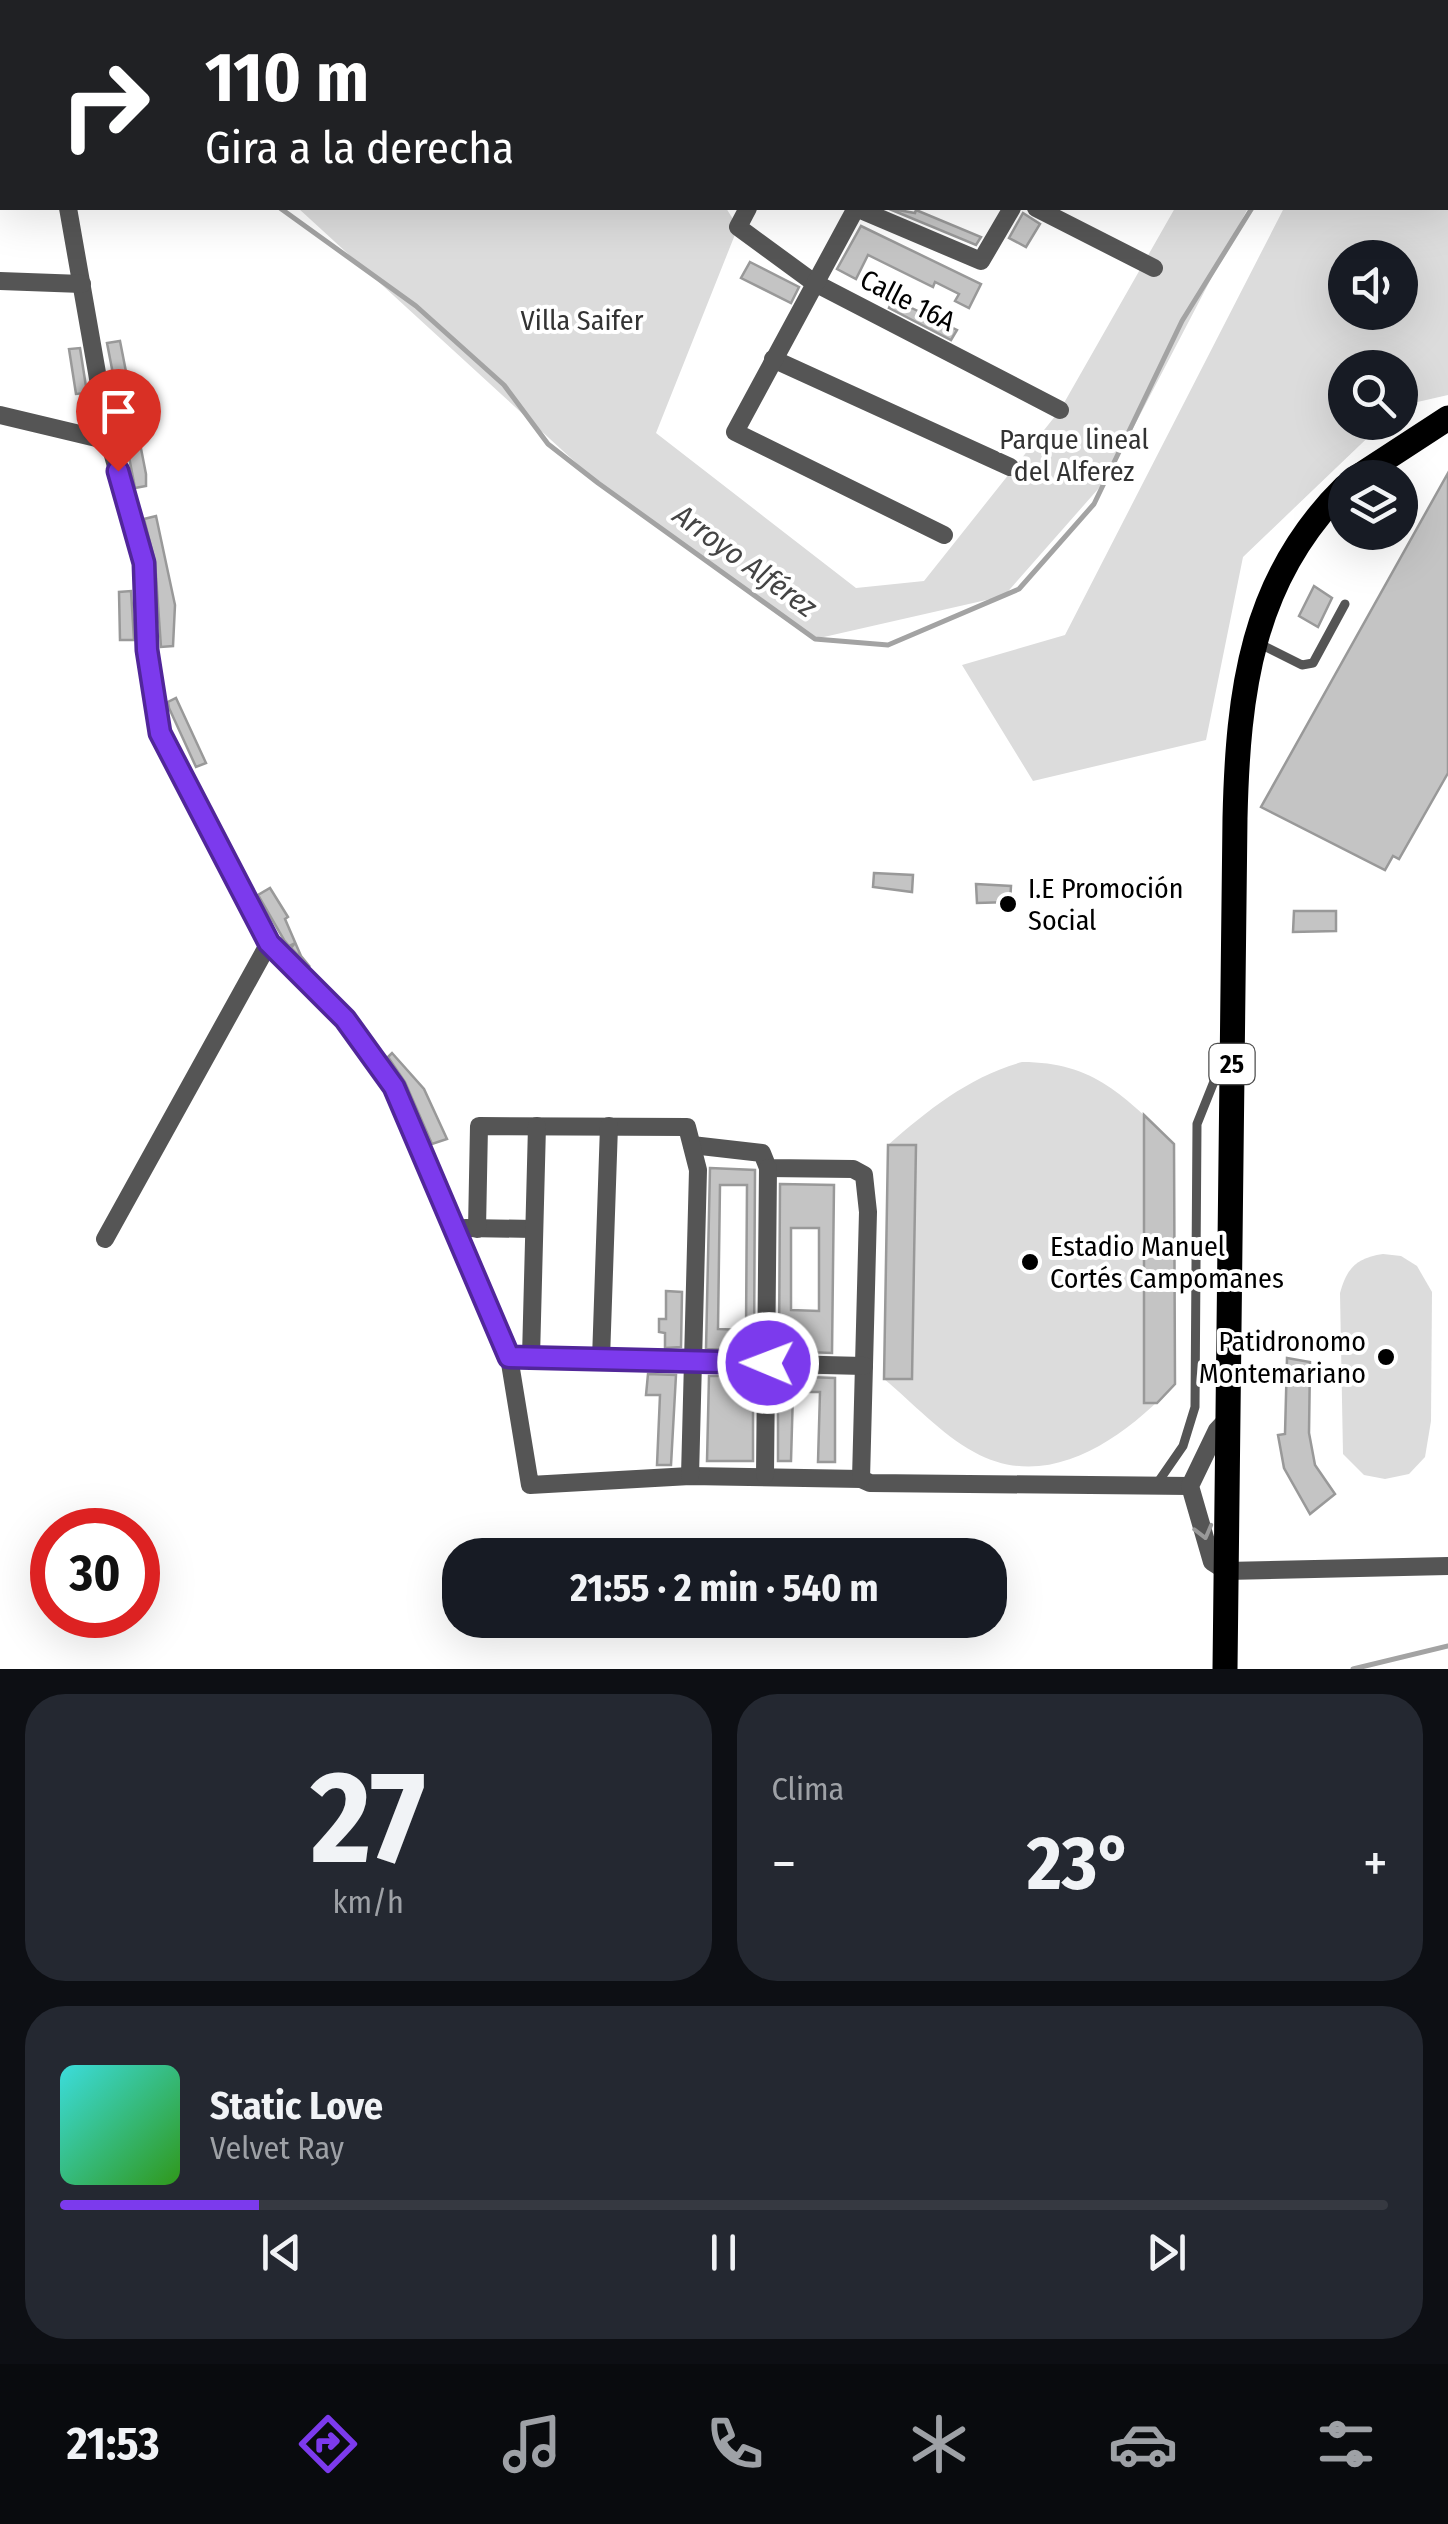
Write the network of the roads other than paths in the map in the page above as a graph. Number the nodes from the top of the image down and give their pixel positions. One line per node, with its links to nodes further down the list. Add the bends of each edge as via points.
1 (68, 210): 10 (street)
2 (747, 210): 9 (street, Calle 16A, via 738,227)
3 (855, 210): 9 (street)
4 (861, 210): 5 (street, via 981,260)
5 (1011, 210)
6 (1040, 210): 7 (street)
7 (1154, 268)
8 (0, 281): 10 (street)
9 (813, 282): 11 (street); 12 (street, Calle 16A)
10 (82, 284): 15 (street)
11 (773, 359): 17 (street); 19 (street, via 735,432)
12 (1060, 410)
13 (0, 415): 15 (street)
14 (1448, 418): 16 (main road)
15 (109, 441): 22 (street, via 144,563 147,650 160,733)
16 (1384, 460)
17 (1010, 467)
18 (1328, 508): 21 (main road, 25, via 1296,548)
19 (944, 535)
20 (1345, 604): 21 (lane, via 1314,664 1302,665)
21 (1253, 641): 23 (main road, 25, via 1237,743)
22 (269, 943): 28 (street, via 345,1019 394,1087); 31 (street)
23 (1232, 1039): 38 (main road, 25); 42 (lane, via 1197,1124 1195,1407 1183,1446)
24 (537, 1126): 25 (street); 29 (street, via 479,1126); 30 (street)
25 (609, 1126): 26 (street, via 687,1127); 34 (street)
26 (692, 1145): 27 (street, via 762,1153); 35 (street, via 698,1170)
27 (768, 1168): 36 (street); 37 (street, via 864,1174)
28 (454, 1228): 29 (street); 32 (street)
29 (477, 1229): 30 (street)
30 (534, 1230): 33 (street)
31 (104, 1239)
32 (509, 1357): 33 (street); 40 (street, via 530,1484)
33 (531, 1357): 34 (street)
34 (600, 1359): 35 (street)
35 (693, 1362): 36 (street); 40 (street)
36 (768, 1363): 37 (street); 39 (street)
37 (864, 1366): 41 (street)
38 (1230, 1415): 43 (street); 45 (main road, 25)
39 (765, 1475): 40 (street); 41 (street)
40 (690, 1476)
41 (861, 1479): 42 (street)
42 (1156, 1485): 43 (street)
43 (1190, 1486): 45 (street, one-way to 45, via 1212,1562)
44 (1448, 1566): 45 (street)
45 (1226, 1571): 46 (main road, 25)
46 (1224, 1669)

